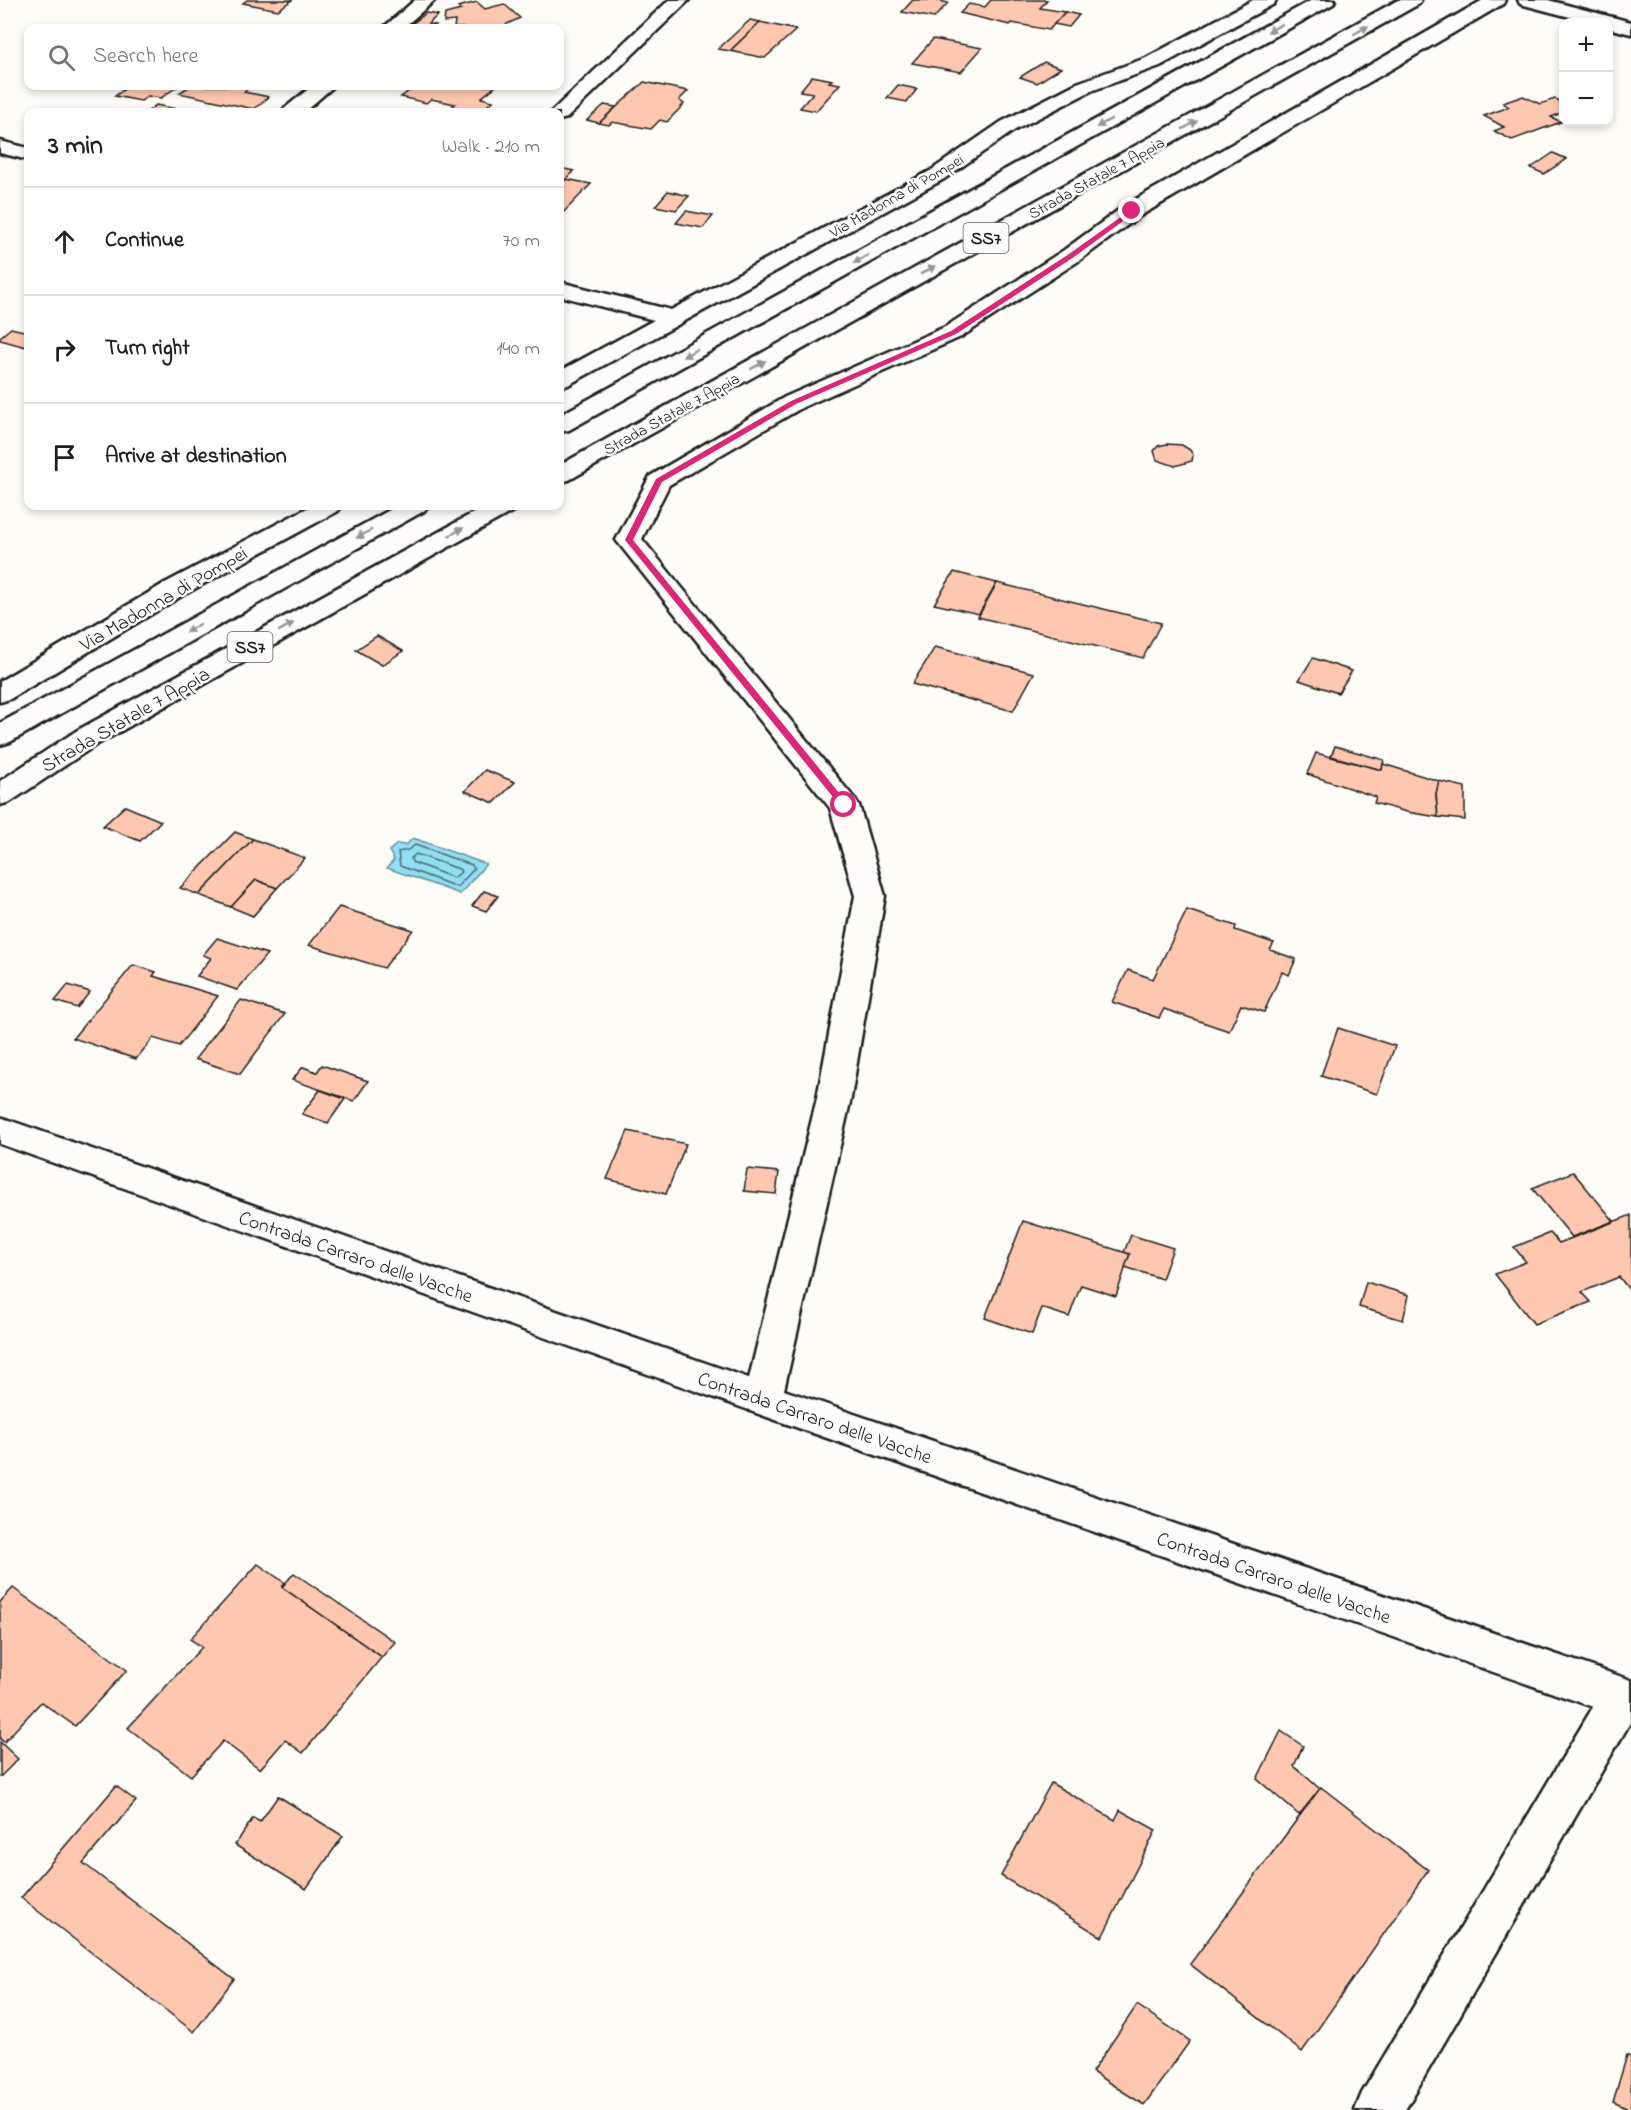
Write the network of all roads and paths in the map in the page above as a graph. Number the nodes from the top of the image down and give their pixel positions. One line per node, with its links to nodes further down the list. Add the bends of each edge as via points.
1 (426, 0): 8 (main road)
2 (680, 0): 12 (main road)
3 (1267, 0): 16 (main road, Via Madonna di Pompei, via 1153,62 1084,87 1008,126 937,175)
4 (1326, 0): 18 (main road, SS7, one-way to 18)
5 (1412, 0): 19 (main road, Strada Statale 7 Appia / SS7, one-way to 5)
6 (1496, 0): 27 (main road, via 1132,211 953,332 794,402 659,481 629,540 844,805 870,896 834,1098)
7 (1527, 0): 9 (main road)
8 (397, 24)
9 (1631, 28)
10 (319, 90): 11 (main road)
11 (297, 108)
12 (564, 110)
13 (0, 147): 14 (main road)
14 (24, 153)
15 (564, 290): 16 (main road)
16 (675, 318): 17 (main road, Via Madonna di Pompei)
17 (564, 378)
18 (564, 424)
19 (564, 473)
20 (321, 510): 23 (main road, Via Madonna di Pompei, via 174,589)
21 (408, 510): 24 (main road, SS7, one-way to 24)
22 (497, 510): 25 (main road, Strada Statale 7 Appia / SS7, one-way to 22, via 86,738)
23 (0, 693)
24 (0, 735)
25 (0, 795)
26 (0, 1130): 27 (main road, Contrada Carraro delle Vacche)
27 (763, 1400): 28 (main road, Contrada Carraro delle Vacche)
28 (1626, 1699): 29 (main road)
29 (1379, 2110)

